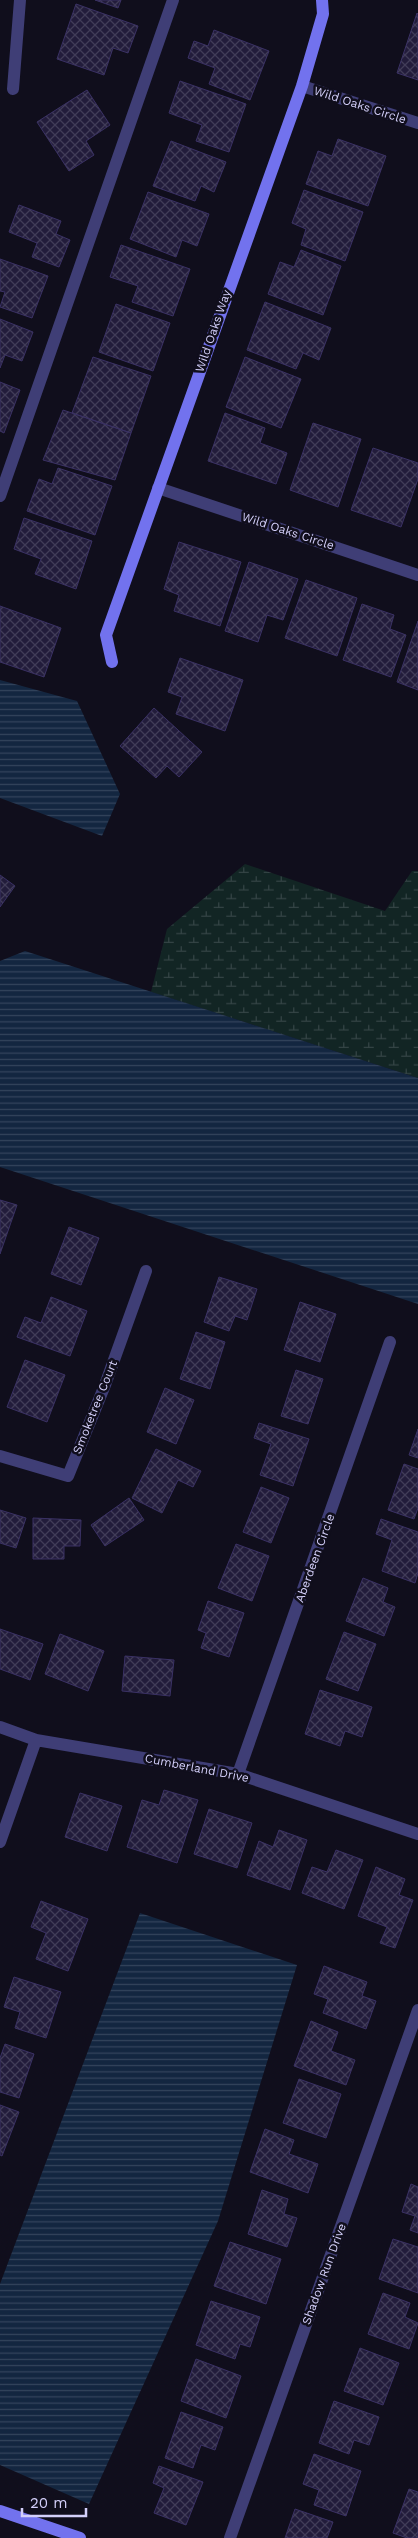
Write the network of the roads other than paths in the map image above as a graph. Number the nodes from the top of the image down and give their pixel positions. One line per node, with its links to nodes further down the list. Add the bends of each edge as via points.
1 (20, 0): 5 (street)
2 (173, 0): 8 (street)
3 (322, 0): 4 (street, Wild Oaks Way, via 323,14)
4 (302, 86): 6 (street, Wild Oaks Circle); 7 (street, Wild Oaks Way)
5 (13, 89)
6 (418, 123)
7 (158, 488): 9 (street, Wild Oaks Circle); 10 (street, Wild Oaks Way, via 106,635)
8 (0, 496)
9 (418, 575)
10 (112, 662)
11 (146, 1271): 13 (street, Smoketree Court, via 68,1476)
12 (390, 1342): 16 (street, Aberdeen Circle)
13 (0, 1456)
14 (0, 1727): 15 (street, Cumberland Drive)
15 (36, 1740): 16 (street, Cumberland Drive); 18 (street)
16 (238, 1774): 17 (street, Cumberland Drive)
17 (418, 1834)
18 (0, 1842)
19 (418, 2010): 22 (street, Shadow Run Drive)
20 (0, 2511): 21 (street)
21 (80, 2538)
22 (230, 2538)

